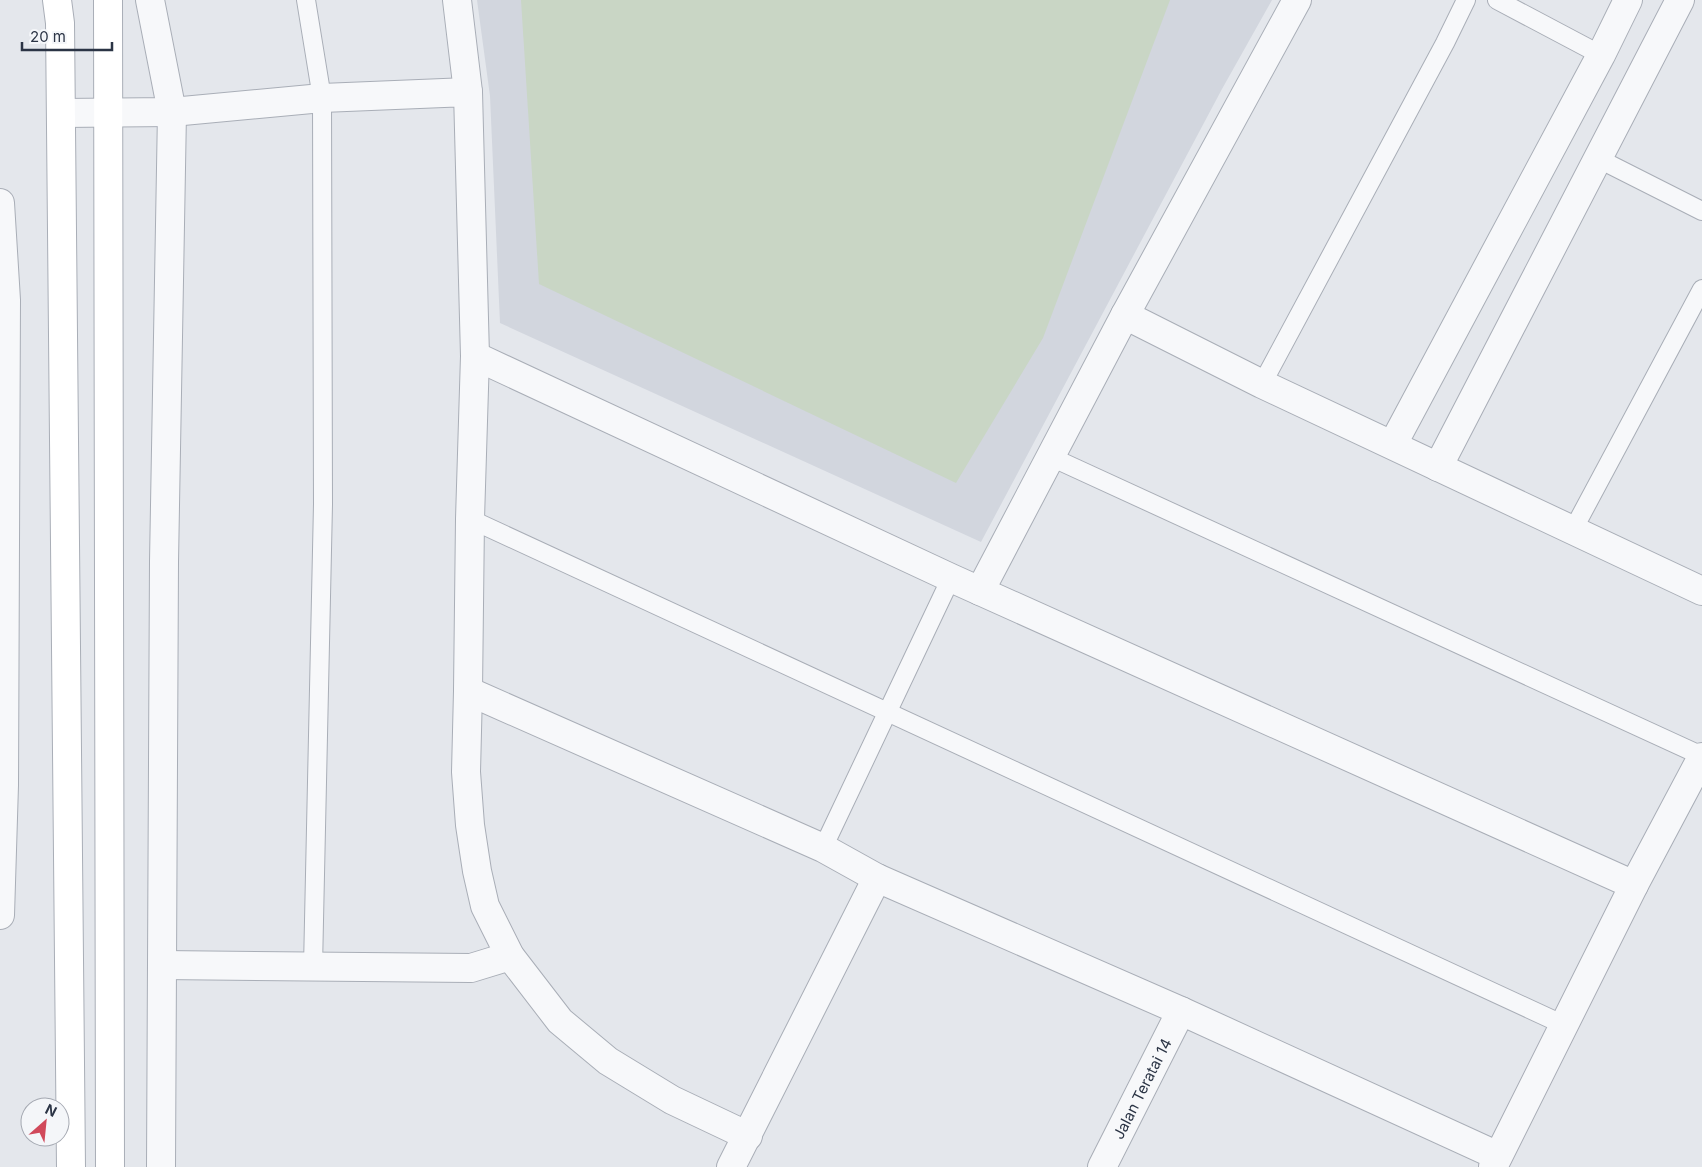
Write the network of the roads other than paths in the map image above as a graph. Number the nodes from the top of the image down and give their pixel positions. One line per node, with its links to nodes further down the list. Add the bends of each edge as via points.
1 (57, 0): 16 (street)
2 (108, 0): 14 (street)
3 (150, 0): 15 (street)
4 (306, 0): 13 (lane)
5 (457, 0): 12 (street)
6 (1297, 0): 22 (street)
7 (1466, 0): 24 (lane)
8 (1497, 0): 11 (lane)
9 (1628, 0): 11 (street)
10 (1680, 0): 17 (street)
11 (1601, 55): 25 (street)
12 (468, 92): 13 (street); 23 (street)
13 (322, 98): 15 (street); 43 (lane, via 323,504)
14 (108, 112): 15 (street); 16 (street); 49 (street)
15 (172, 112): 42 (street, via 164,572)
16 (61, 113): 48 (street)
17 (1597, 158): 19 (lane); 27 (street)
18 (0, 203): 21 (street)
19 (1702, 211)
20 (1702, 289): 29 (lane)
21 (3, 300): 36 (street)
22 (1124, 315): 24 (street); 26 (street)
23 (475, 356): 28 (street); 30 (street)
24 (1262, 384): 25 (street)
25 (1392, 444): 27 (street)
26 (1051, 457): 32 (street); 35 (lane)
27 (1438, 467): 29 (street)
28 (470, 519): 33 (street); 34 (lane)
29 (1573, 530): 31 (street)
30 (951, 578): 32 (street); 34 (lane)
31 (1701, 589)
32 (980, 591): 39 (street)
33 (468, 690): 37 (street); 41 (street, via 466,772 474,852 485,906)
34 (888, 712): 37 (lane); 45 (lane)
35 (1702, 756): 39 (street)
36 (2, 785): 40 (street)
37 (823, 848): 38 (street)
38 (877, 878): 44 (street); 46 (street)
39 (1634, 884): 45 (street)
40 (0, 914)
41 (510, 956): 43 (street, via 471,968); 46 (street, via 560,1021 608,1061 672,1100)
42 (162, 965): 43 (street); 50 (street)
43 (313, 967)
44 (1180, 1011): 47 (street); 52 (street, Jalan Teratai 14)
45 (1564, 1025): 47 (street)
46 (748, 1136): 51 (street)
47 (1495, 1162)
48 (71, 1167)
49 (110, 1167)
50 (161, 1167)
51 (731, 1167)
52 (1102, 1167)

